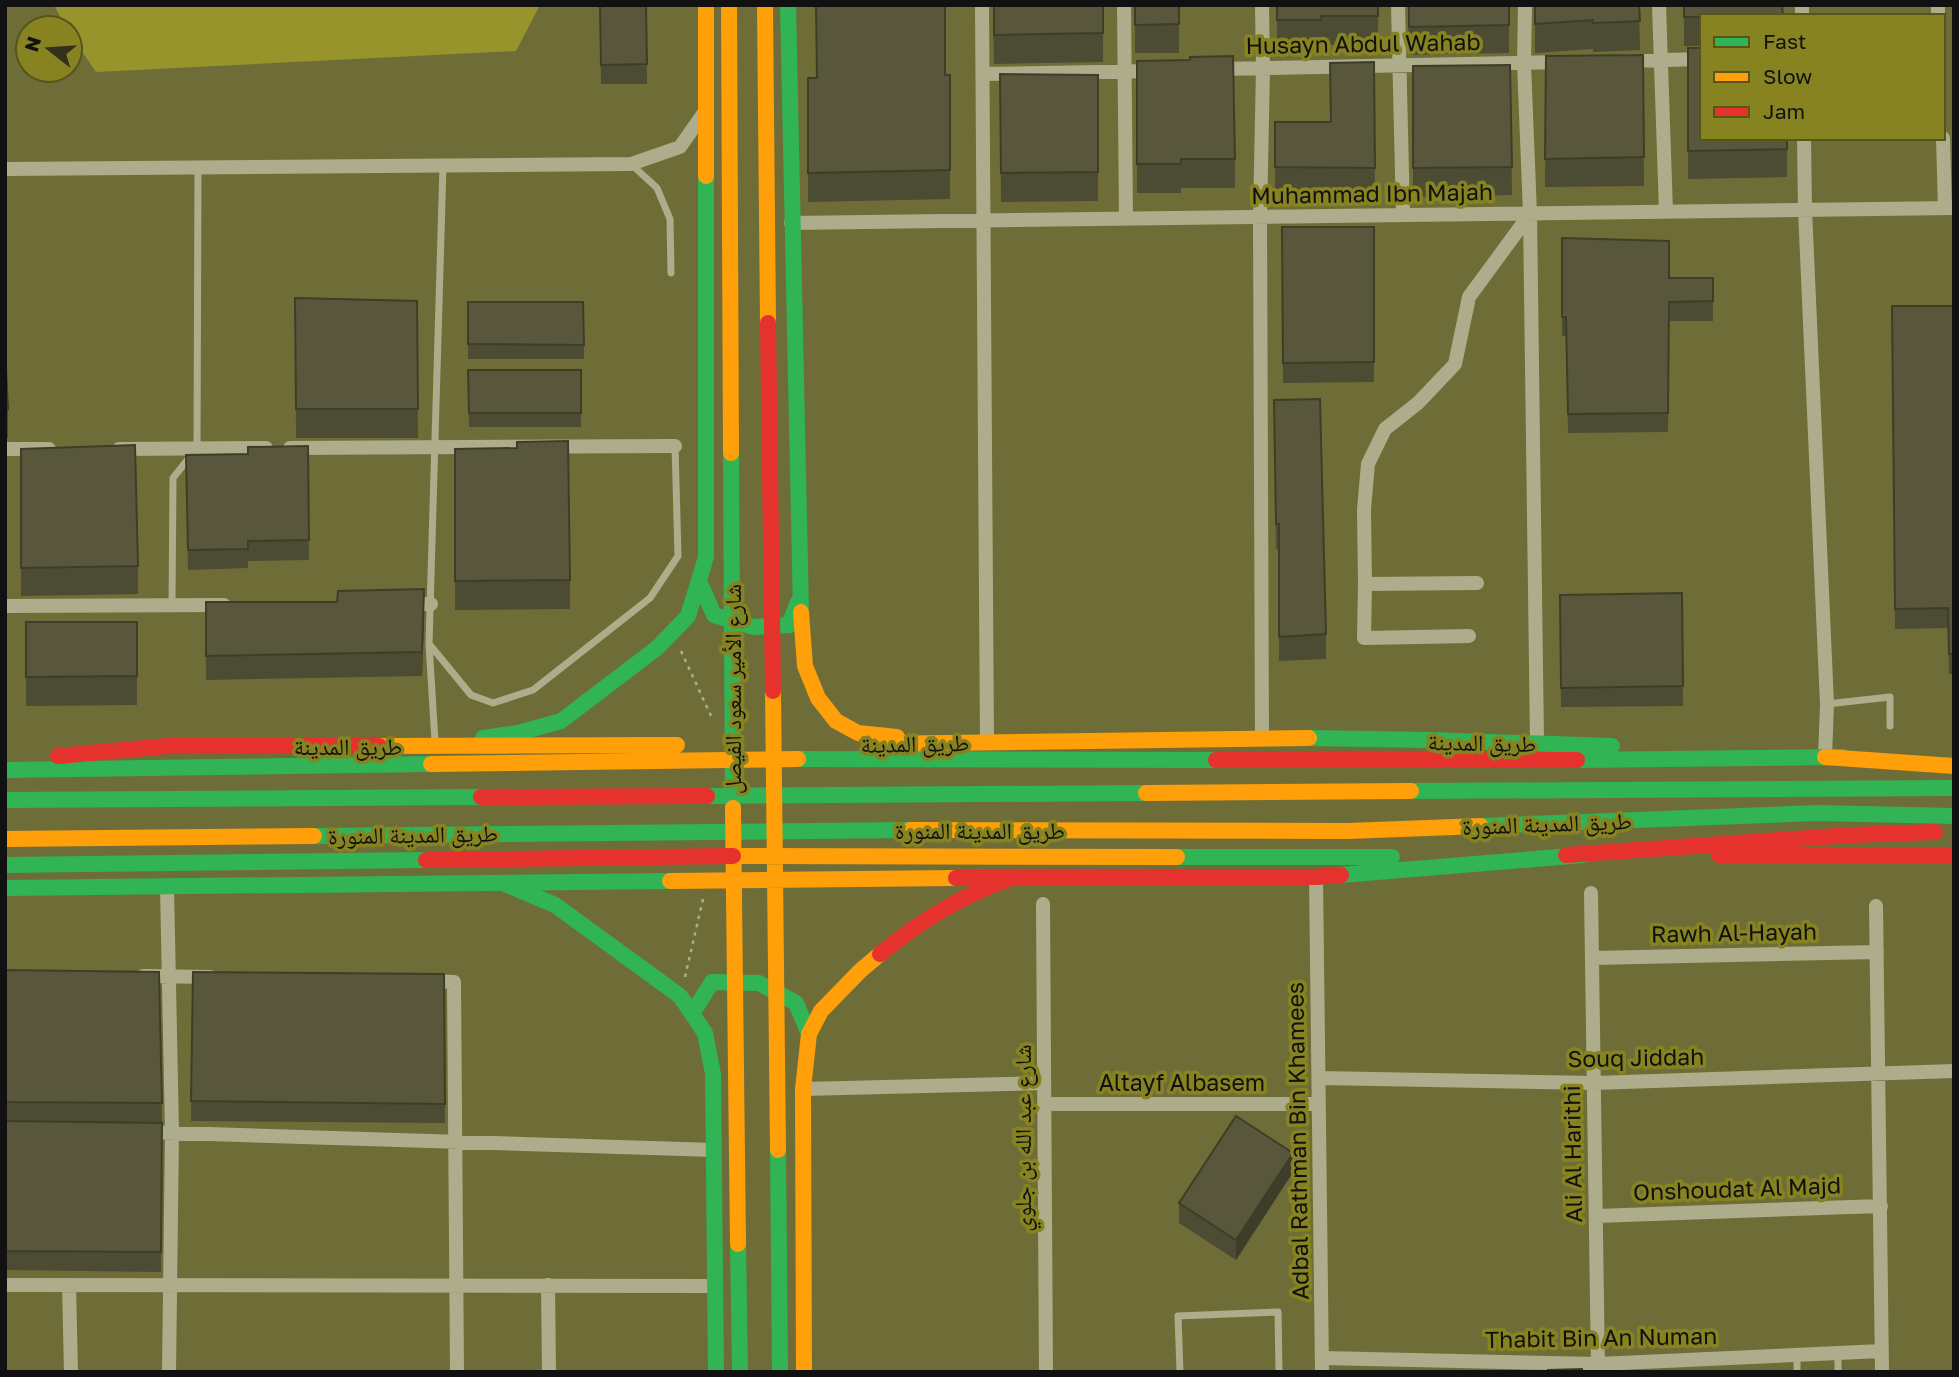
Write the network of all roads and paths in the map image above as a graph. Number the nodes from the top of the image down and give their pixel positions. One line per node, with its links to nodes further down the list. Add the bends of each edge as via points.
1 (706, 5): 22 (main road)
2 (788, 5): 37 (main road)
3 (982, 5): 21 (street)
4 (1124, 5): 20 (street)
5 (1262, 5): 17 (street)
6 (1398, 5): 16 (street)
7 (1525, 5): 15 (street)
8 (1659, 5): 12 (street)
9 (729, 7): 68 (main road, شارع الأمير سعود الفيصل)
10 (765, 8): 66 (main road, شارع الأمير سعود الفيصل)
11 (1700, 59): 12 (street)
12 (1660, 60): 13 (street); 31 (street)
13 (1606, 61)
14 (1579, 62): 15 (street, Husayn Abdul Wahab)
15 (1524, 63): 16 (street, Husayn Abdul Wahab); 32 (street)
16 (1400, 65): 17 (street, Husayn Abdul Wahab); 33 (street)
17 (1263, 68): 18 (street, Husayn Abdul Wahab); 34 (street)
18 (1208, 69)
19 (1166, 70): 20 (street)
20 (1125, 71): 21 (street); 35 (street)
21 (983, 74): 36 (street)
22 (706, 109): 25 (street, via 680,147); 45 (main road, via 706,557)
23 (1804, 140): 30 (street)
24 (1943, 140): 29 (street)
25 (631, 164): 26 (street); 38 (lane, via 657,188 670,219)
26 (443, 166): 27 (street); 40 (lane)
27 (198, 167): 28 (street); 41 (lane)
28 (5, 169)
29 (1949, 208): 30 (street, Muhammad Ibn Majah)
30 (1805, 210): 31 (street, Muhammad Ibn Majah); 57 (street)
31 (1666, 212): 32 (street, Muhammad Ibn Majah)
32 (1530, 214): 33 (street, Muhammad Ibn Majah); 47 (street, via 1469,298 1455,364 1385,429 1368,464); 62 (street)
33 (1403, 215): 34 (street, Muhammad Ibn Majah)
34 (1260, 217): 35 (street, Muhammad Ibn Majah); 60 (street)
35 (1126, 219): 36 (street, Muhammad Ibn Majah)
36 (982, 221): 37 (street, Muhammad Ibn Majah); 61 (street)
37 (791, 223): 48 (main road)
38 (671, 273)
39 (675, 446): 40 (street); 56 (lane, via 678,556 650,598 533,690 493,703 471,695)
40 (435, 447): 41 (street); 50 (lane)
41 (197, 448): 44 (street); 51 (lane, via 173,478)
42 (5, 449): 43 (street)
43 (61, 449)
44 (102, 449)
45 (699, 582): 48 (main road, via 715,615 754,627 789,625); 54 (main road, via 688,617)
46 (1477, 583): 47 (street)
47 (1364, 584): 55 (street, via 1364,638)
48 (800, 597): 61 (main road, via 805,666 818,698 836,721 858,733)
49 (390, 604): 50 (street)
50 (431, 604): 56 (lane)
51 (172, 605): 52 (street); 53 (street)
52 (240, 605)
53 (5, 606)
54 (672, 633): 58 (path); 63 (main road, via 561,720 518,733)
55 (1469, 636)
56 (429, 644): 63 (lane)
57 (1827, 704): 59 (lane, via 1890,697); 65 (street)
58 (716, 725)
59 (1890, 726)
60 (1262, 739): 61 (main road, طريق المدينة); 62 (main road, طريق المدينة)
61 (987, 742): 63 (main road, طريق المدينة)
62 (1537, 742): 65 (main road, طريق المدينة)
63 (435, 745): 67 (main road, طريق المدينة, via 167,746)
64 (1954, 755): 65 (main road, طريق المدينة)
65 (1825, 757): 66 (main road, طريق المدينة); 69 (main road)
66 (772, 759): 68 (main road, طريق المدينة); 78 (main road, شارع الأمير سعود الفيصل)
67 (5, 760)
68 (732, 760): 70 (main road, طريق المدينة); 79 (main road, شارع الأمير سعود الفيصل)
69 (1954, 766)
70 (5, 770)
71 (1954, 788): 72 (main road, طريق المدينة المنورة)
72 (5, 800)
73 (1954, 816): 75 (main road, طريق المدينة المنورة, via 1818,813 1347,831 818,830)
74 (1954, 831): 76 (main road)
75 (5, 839)
76 (1566, 855): 77 (main road); 78 (main road); 82 (main road)
77 (1954, 855)
78 (775, 856): 79 (main road); 130 (main road, شارع الأمير سعود الفيصل)
79 (733, 857): 80 (main road); 129 (main road, شارع الأمير سعود الفيصل)
80 (5, 865)
81 (1015, 877): 82 (main road); 83 (main road); 98 (main road, via 978,890 915,926 860,971 821,1011)
82 (1316, 877): 101 (street, Adbal Rathman Bin Khamees)
83 (505, 884): 84 (main road); 96 (main road, via 555,905)
84 (167, 887): 85 (main road); 93 (street)
85 (5, 888)
86 (1591, 893): 91 (street, Ali Al Harithi)
87 (704, 895): 96 (path)
88 (1043, 904): 102 (street, شارع عبد الله بن جلوي)
89 (1876, 906): 90 (street)
90 (1877, 952): 91 (street, Rawh Al-Hayah); 100 (street)
91 (1592, 958): 103 (street, Ali Al Harithi)
92 (127, 976): 93 (street)
93 (168, 976): 94 (street); 108 (street)
94 (222, 977)
95 (413, 981): 109 (street, via 454,982)
96 (680, 996): 97 (main road)
97 (692, 1013): 98 (main road, via 712,982 759,983 796,1003); 110 (main road, via 705,1033 713,1074)
98 (809, 1034): 104 (main road)
99 (1954, 1071): 100 (street, Souq Jiddah)
100 (1879, 1073): 103 (street, Souq Jiddah); 111 (street)
101 (1319, 1078): 103 (street, Souq Jiddah); 106 (street, Adbal Rathman Bin Khamees)
102 (1044, 1083): 104 (street); 105 (street, شارع عبد الله بن جلوي)
103 (1594, 1083): 112 (street, Ali Al Harithi)
104 (803, 1089): 131 (main road)
105 (1044, 1104): 106 (street, Altayf Albasem); 132 (street, شارع عبد الله بن جلوي)
106 (1320, 1104): 122 (street, Adbal Rathman Bin Khamees)
107 (130, 1132): 108 (street)
108 (172, 1132): 109 (street); 115 (street)
109 (457, 1141): 110 (street); 116 (street)
110 (714, 1150): 118 (main road)
111 (1881, 1206): 112 (street, Onshoudat Al Majd); 119 (street)
112 (1596, 1216): 123 (street, Ali Al Harithi)
113 (5, 1284): 114 (street)
114 (69, 1285): 115 (street); 124 (street)
115 (170, 1285): 116 (street); 125 (street)
116 (456, 1285): 117 (street); 126 (street)
117 (548, 1286): 118 (street); 127 (street)
118 (714, 1286): 128 (main road)
119 (1881, 1351): 120 (street, Thabit Bin An Numan); 137 (street)
120 (1838, 1353): 121 (street, Thabit Bin An Numan); 136 (lane)
121 (1797, 1355): 123 (street, Thabit Bin An Numan); 135 (lane)
122 (1322, 1365): 123 (street, Thabit Bin An Numan)
123 (1598, 1368)
124 (71, 1372)
125 (169, 1372)
126 (457, 1372)
127 (550, 1372)
128 (716, 1372)
129 (740, 1372)
130 (780, 1372)
131 (804, 1372)
132 (1046, 1372)
133 (1180, 1372): 134 (lane, via 1178,1316 1278,1312)
134 (1279, 1372)
135 (1797, 1372)
136 (1838, 1372)
137 (1882, 1372)

